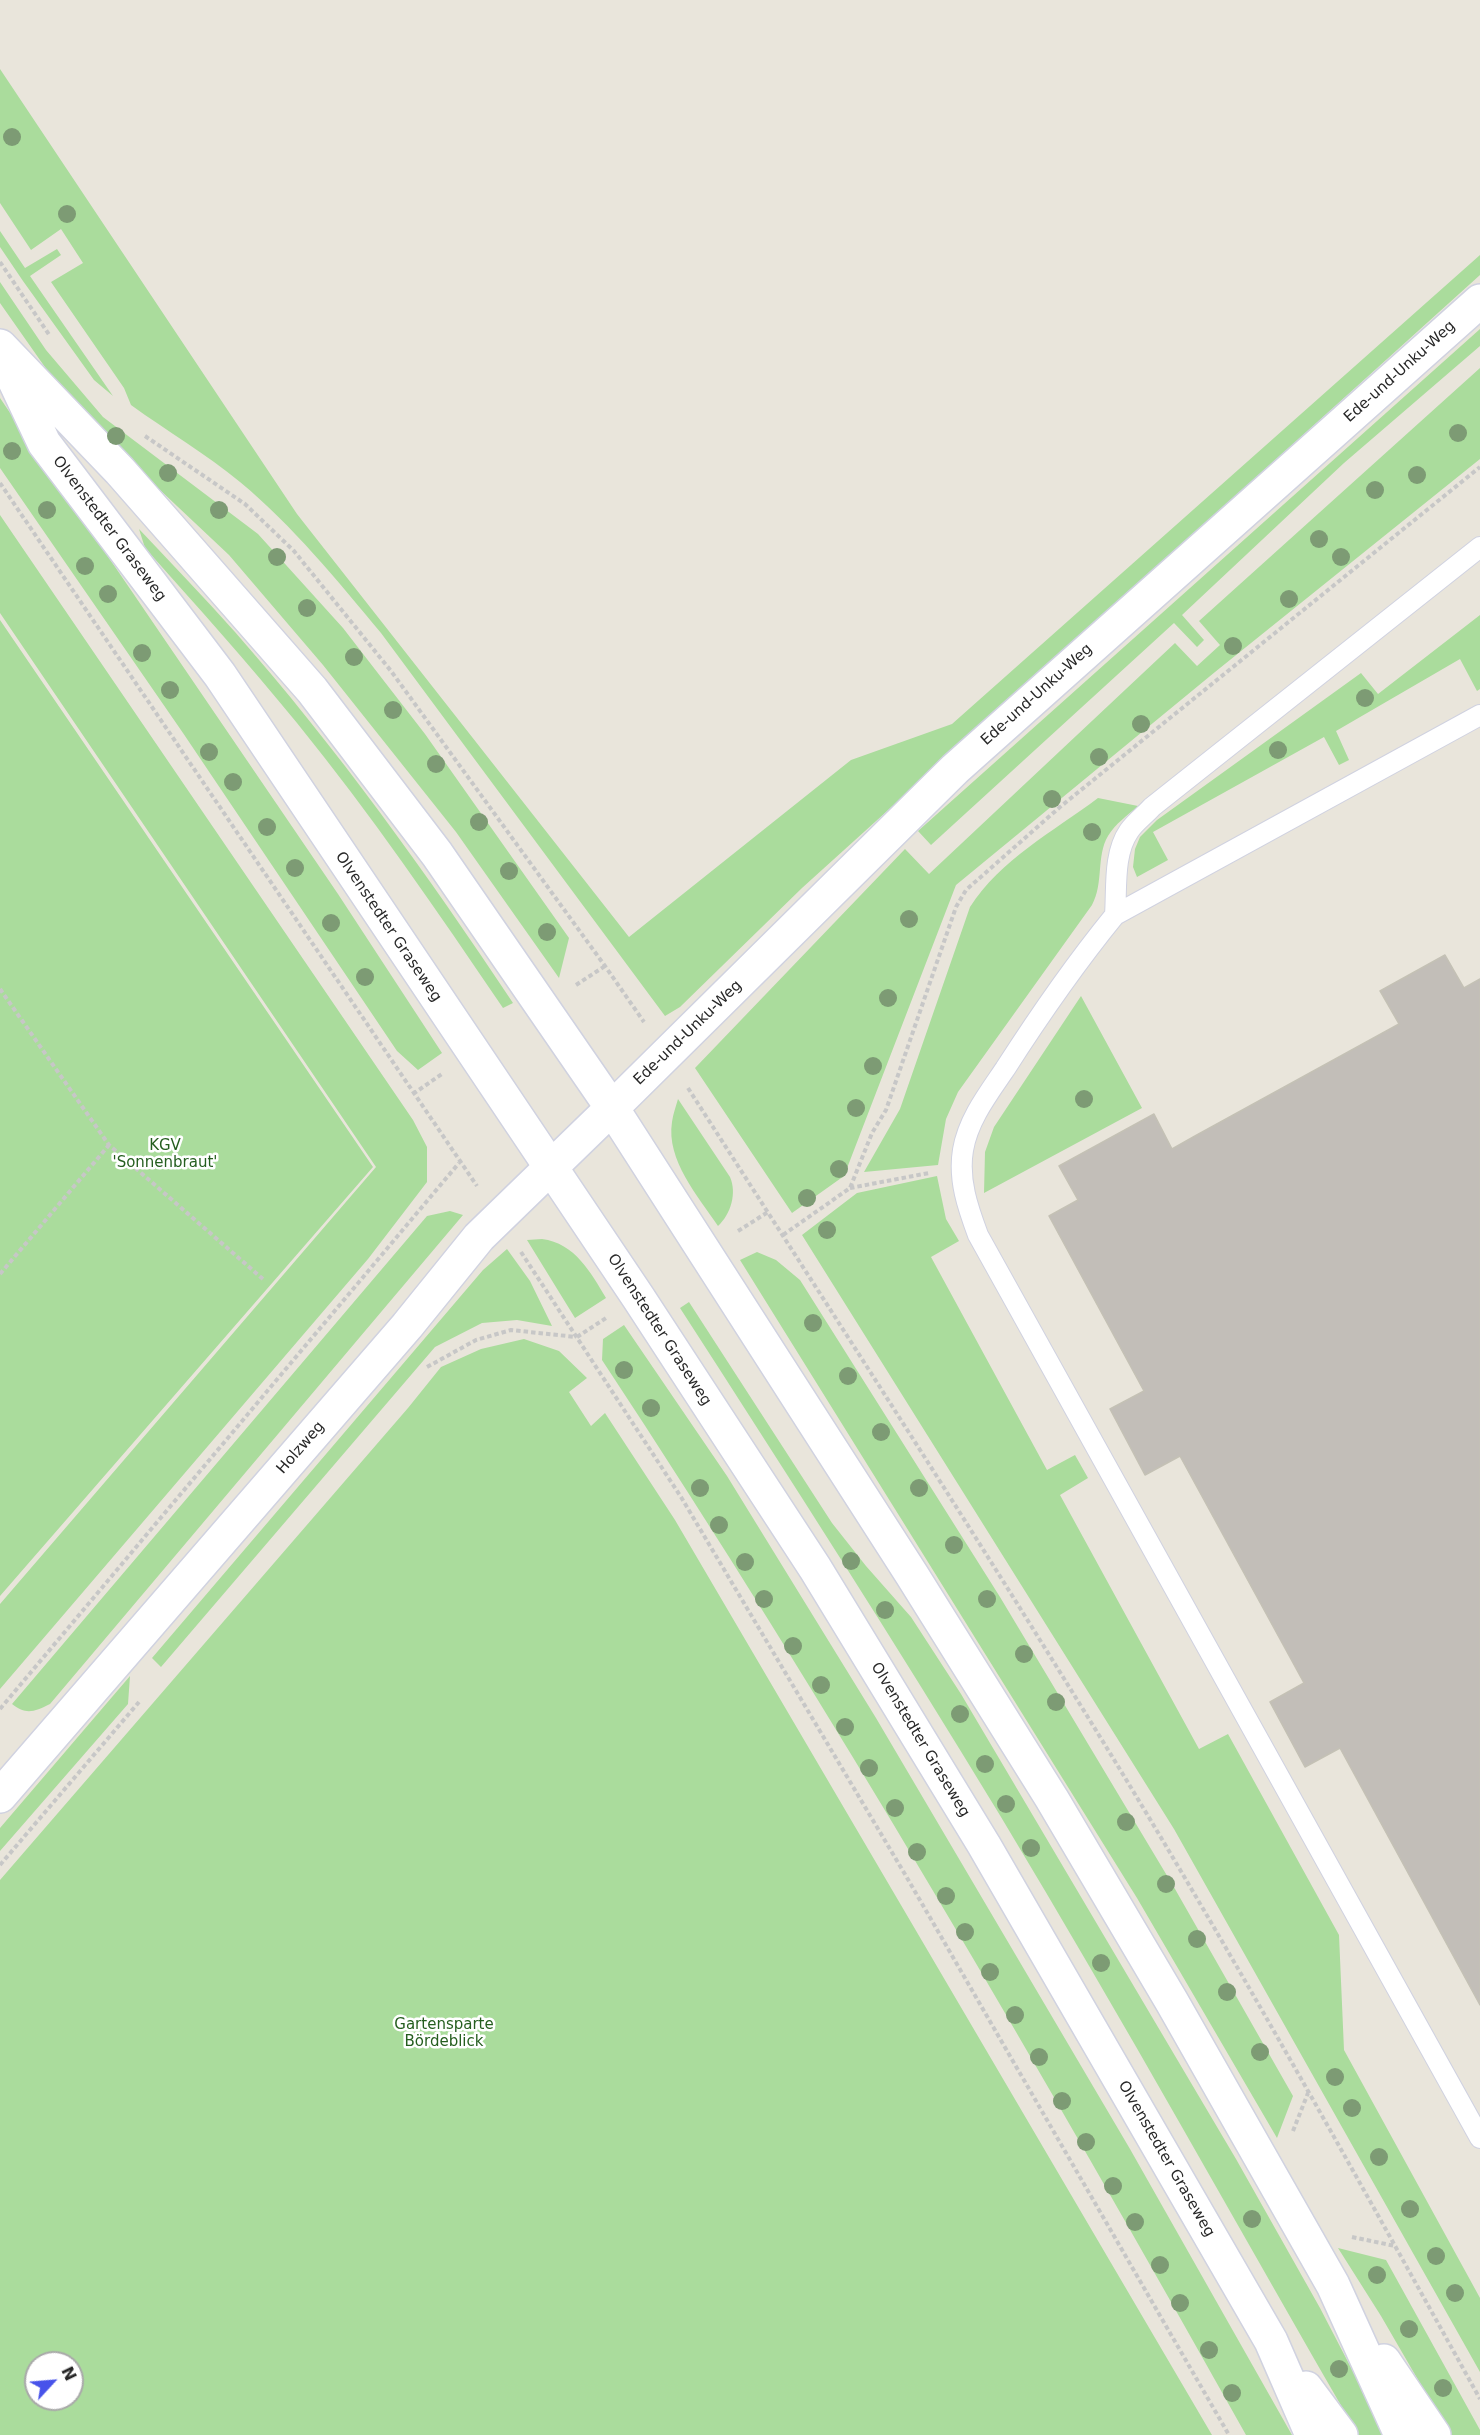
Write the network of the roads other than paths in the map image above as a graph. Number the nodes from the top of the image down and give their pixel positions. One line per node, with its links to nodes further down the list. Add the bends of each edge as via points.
1 (1480, 301): 7 (main road, Ede-und-Unku-Weg, via 955,769)
2 (0, 346): 7 (main road, via 120,471 312,690 444,862)
3 (0, 351): 8 (main road, Olvenstedter Graseweg, via 44,443 220,675)
4 (1480, 547): 6 (lane, via 1133,826 1119,855)
5 (1480, 714): 6 (lane)
6 (1115, 915): 10 (lane, via 1062,986 968,1131 962,1167 966,1203 978,1235)
7 (612, 1108): 8 (main road, Holzweg); 11 (main road, via 1052,1799)
8 (550, 1167): 9 (main road, Holzweg, via 479,1237 399,1335); 12 (main road, Olvenstedter Graseweg, via 822,1578 990,1855)
9 (0, 1796)
10 (1480, 2138)
11 (1333, 2285): 15 (main road); 16 (main road)
12 (1271, 2341): 13 (main road, Olvenstedter Graseweg); 14 (main road, Olvenstedter Graseweg)
13 (1312, 2435)
14 (1341, 2435)
15 (1401, 2435)
16 (1434, 2435)

